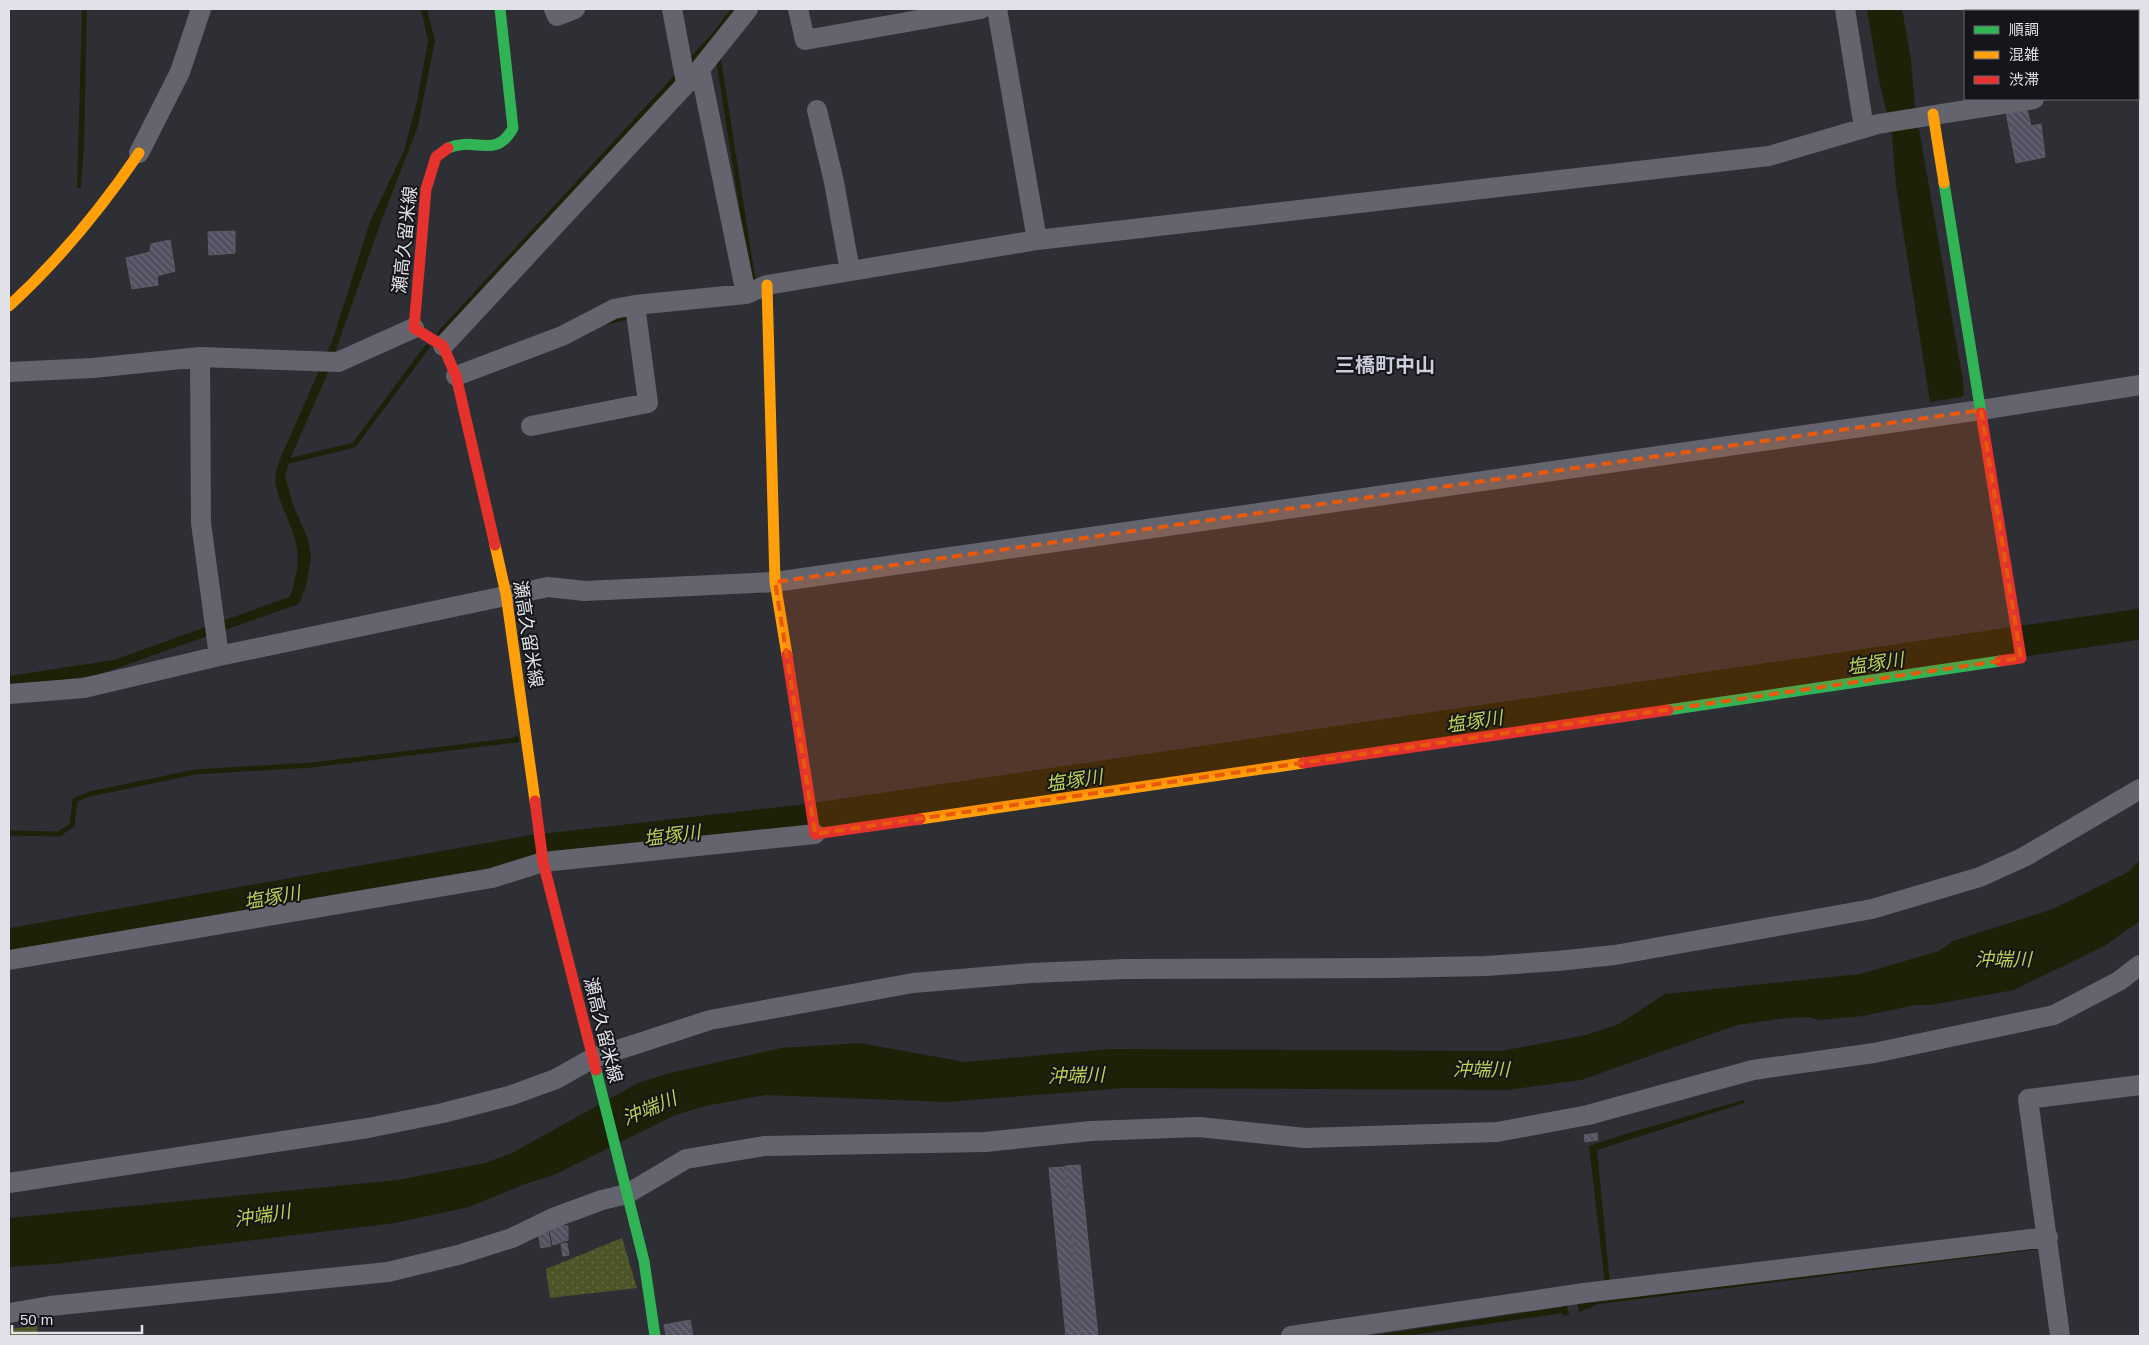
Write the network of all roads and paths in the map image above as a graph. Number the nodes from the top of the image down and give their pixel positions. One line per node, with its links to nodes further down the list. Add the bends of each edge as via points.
1 (201, 9): 17 (street, via 180,72)
2 (500, 9): 24 (street, 瀬高久留米線, via 513,128 499,145 457,144 436,157 426,189)
3 (554, 9): 4 (street, via 557,16)
4 (575, 9)
5 (672, 9): 12 (street)
6 (748, 9): 11 (street)
7 (798, 9): 8 (street, via 806,40)
8 (980, 9)
9 (996, 9): 18 (street)
10 (1845, 9): 16 (street)
11 (700, 69): 12 (street); 21 (street)
12 (686, 83): 24 (street)
13 (2028, 100): 15 (street)
14 (817, 110): 19 (street)
15 (1926, 116): 16 (street); 29 (street)
16 (1871, 126): 18 (street, via 1770,156)
17 (139, 153): 23 (street, via 69,248)
18 (1037, 240): 19 (street)
19 (850, 271): 20 (street)
20 (767, 285): 21 (street); 31 (street)
21 (746, 294): 22 (street)
22 (635, 305): 27 (street, via 614,309 562,336); 30 (street, via 648,403)
23 (9, 306)
24 (430, 338): 25 (street, via 328,362); 27 (street, 瀬高久留米線)
25 (200, 357): 26 (street, via 93,368); 33 (street, via 202,523)
26 (9, 372)
27 (456, 376): 32 (street, 瀬高久留米線)
28 (2140, 385): 29 (street)
29 (1981, 410): 31 (street); 36 (street, via 2021,658)
30 (531, 426)
31 (775, 582): 32 (street, via 585,591 548,587); 36 (street)
32 (506, 594): 33 (street); 37 (street, 瀬高久留米線)
33 (219, 656): 34 (street, via 84,688)
34 (9, 694)
35 (2140, 789): 40 (street, via 2024,856 1980,877 1872,909 1615,955 1486,966 1126,969 913,983 710,1020)
36 (815, 834): 37 (street)
37 (543, 862): 38 (street, via 492,878); 40 (street, 瀬高久留米線)
38 (9, 960)
39 (2140, 965): 43 (street, via 2120,981 2054,1016 1874,1053 1753,1070 1588,1115 1497,1132 1305,1138 1199,1127 1091,1131 985,1142 764,1146 686,1160)
40 (594, 1064): 42 (street, via 510,1096 443,1113); 43 (street, 瀬高久留米線)
41 (2140, 1085): 44 (street, via 2028,1099)
42 (9, 1183)
43 (625, 1188): 45 (street, via 512,1238 388,1272 50,1306); 46 (street, 瀬高久留米線, via 644,1261)
44 (2048, 1237): 47 (street, via 1584,1293); 48 (street)
45 (9, 1313)
46 (655, 1336)
47 (1291, 1336)
48 (2060, 1336)

